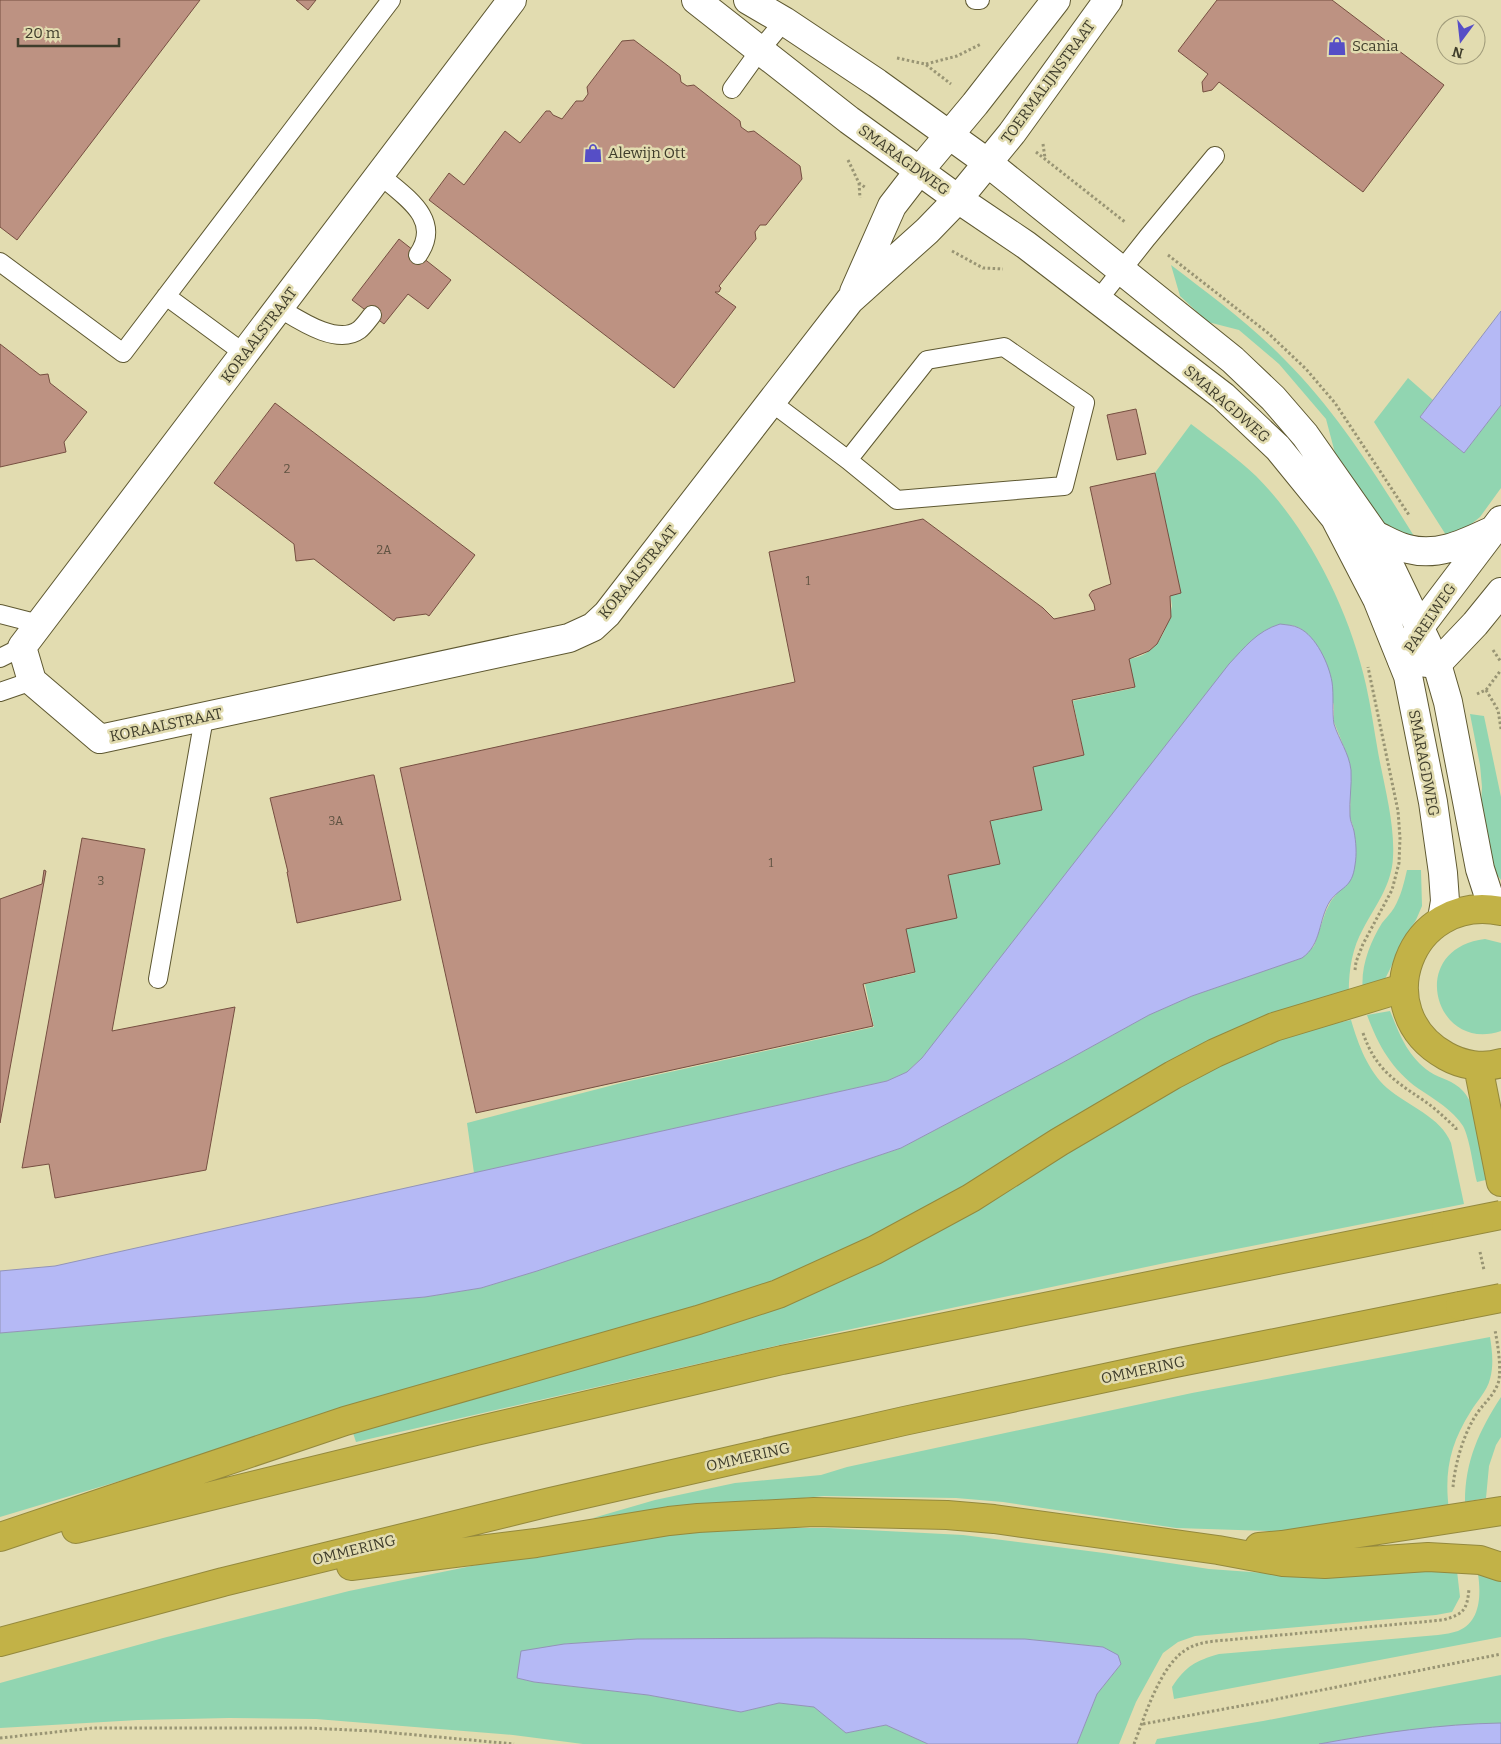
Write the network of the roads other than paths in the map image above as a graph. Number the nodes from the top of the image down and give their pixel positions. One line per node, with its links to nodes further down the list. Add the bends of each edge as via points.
1 (391, 0): 21 (lane)
2 (512, 0): 16 (street, KORAALSTRAAT)
3 (696, 0): 10 (street, SMARAGDWEG)
4 (748, 0): 9 (street, SMARAGDWEG)
5 (975, 0): 6 (lane)
6 (980, 0)
7 (1056, 0): 12 (street)
8 (1108, 0): 14 (street, TOERMALIJNSTRAAT)
9 (784, 20): 10 (lane); 12 (street, SMARAGDWEG)
10 (760, 50): 11 (lane); 15 (street, SMARAGDWEG)
11 (732, 89)
12 (948, 134): 14 (street, SMARAGDWEG); 15 (street, KORAALSTRAAT)
13 (1215, 156): 20 (lane)
14 (988, 163): 17 (street, TOERMALIJNSTRAAT); 20 (street, SMARAGDWEG)
15 (919, 171): 17 (street, SMARAGDWEG); 22 (street, KORAALSTRAAT, via 892,206)
16 (380, 175): 18 (lane, via 424,218 428,233 425,246); 24 (street, KORAALSTRAAT)
17 (958, 199): 22 (street, KORAALSTRAAT); 23 (street, SMARAGDWEG)
18 (418, 255)
19 (0, 262): 21 (lane, via 123,353)
20 (1122, 270): 23 (lane); 30 (street, SMARAGDWEG, via 1233,360 1273,398 1305,435)
21 (166, 296): 26 (lane)
22 (850, 300): 27 (street, KORAALSTRAAT)
23 (1098, 300): 36 (street, SMARAGDWEG, via 1223,396 1278,448 1335,518 1377,599)
24 (279, 308): 25 (lane, via 309,326 342,336 360,330); 26 (street, KORAALSTRAAT)
25 (372, 315)
26 (245, 354): 33 (street, KORAALSTRAAT)
27 (770, 402): 28 (lane); 40 (street, KORAALSTRAAT, via 607,614 593,627 570,638)
28 (848, 460): 28 (lane, via 897,500 1064,486 1085,403 1004,347 927,360)
29 (1497, 525): 30 (street, via 1458,546 1432,552 1408,549); 34 (street, PARELWEG)
30 (1375, 535): 34 (street, SMARAGDWEG)
31 (1501, 592): 37 (street)
32 (0, 614): 33 (lane)
33 (39, 624): 35 (street, KORAALSTRAAT)
34 (1420, 627): 36 (street, PARELWEG); 37 (street, SMARAGDWEG)
35 (11, 652): 38 (street, KORAALSTRAAT)
36 (1402, 660): 37 (street, PARELWEG); 42 (street, SMARAGDWEG, via 1408,676 1434,810 1443,873 1445,901)
37 (1437, 664): 41 (street, SMARAGDWEG, via 1448,702 1480,869)
38 (32, 681): 39 (lane); 40 (street, KORAALSTRAAT, via 100,740)
39 (0, 692)
40 (204, 718): 43 (lane)
41 (1497, 910): 42 (highway, via 1465,910)
42 (1442, 919): 44 (highway, via 1414,947 1406,967)
43 (158, 979)
44 (1404, 988): 45 (highway, via 1408,1012 1418,1032 1434,1050 1455,1061); 50 (highway, via 1274,1027 1215,1053 1116,1108 971,1198 875,1250 778,1294 346,1421)
45 (1490, 1065): 46 (highway)
46 (1501, 1182)
47 (1501, 1214): 51 (highway, bridge, via 773,1362)
48 (1501, 1298): 54 (highway, OMMERING, bridge, via 904,1421 550,1502)
49 (1501, 1511): 52 (highway, via 1282,1545)
50 (0, 1537)
51 (0, 1547)
52 (1218, 1550): 53 (highway, via 1325,1564 1428,1557 1480,1560); 54 (highway, via 994,1519 814,1512 669,1521 536,1543)
53 (1501, 1567)
54 (223, 1582): 55 (highway, OMMERING)
55 (0, 1642)

